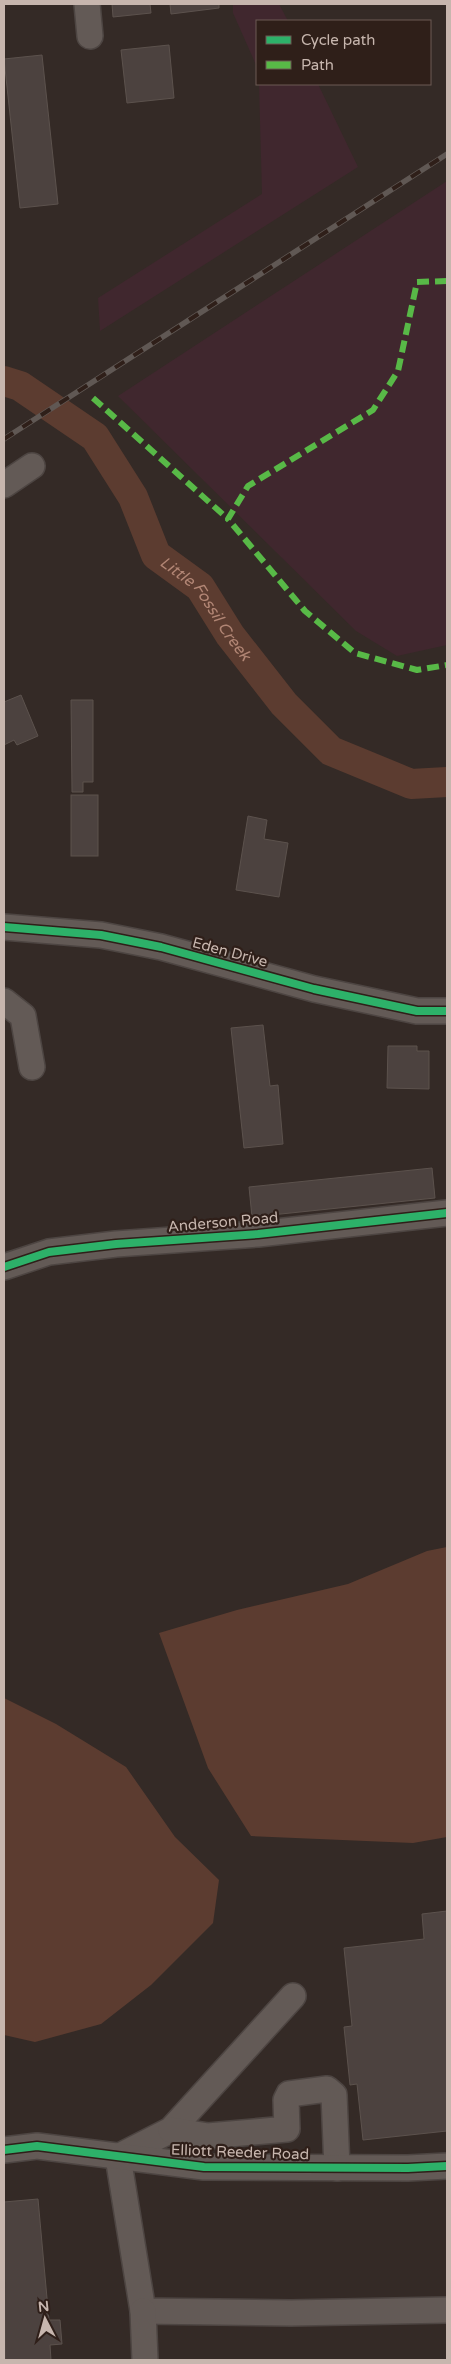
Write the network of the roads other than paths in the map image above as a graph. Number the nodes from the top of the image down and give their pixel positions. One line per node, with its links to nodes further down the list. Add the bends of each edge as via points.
1 (87, 4): 2 (street)
2 (90, 36)
3 (32, 466): 4 (street)
4 (4, 485)
5 (4, 927): 7 (street, Eden Drive, via 101,935 161,947 314,989 417,1011)
6 (4, 1000): 8 (street, via 23,1016)
7 (447, 1011)
8 (32, 1068)
9 (447, 1213): 10 (street, Anderson Road, via 49,1252)
10 (4, 1267)
11 (293, 1996): 13 (street)
12 (287, 2129): 13 (street, via 208,2136); 17 (street); 18 (street, via 286,2100 289,2094 327,2089 334,2095)
13 (171, 2130): 15 (street)
14 (4, 2150): 15 (street, Elliott Reeder Road, via 36,2146)
15 (118, 2157): 17 (street, Elliott Reeder Road, via 204,2167); 20 (street)
16 (447, 2166): 18 (street, Elliott Reeder Road)
17 (288, 2167): 18 (street, Elliott Reeder Road)
18 (337, 2168)
19 (447, 2310): 20 (street)
20 (143, 2311): 21 (street)
21 (145, 2360)

